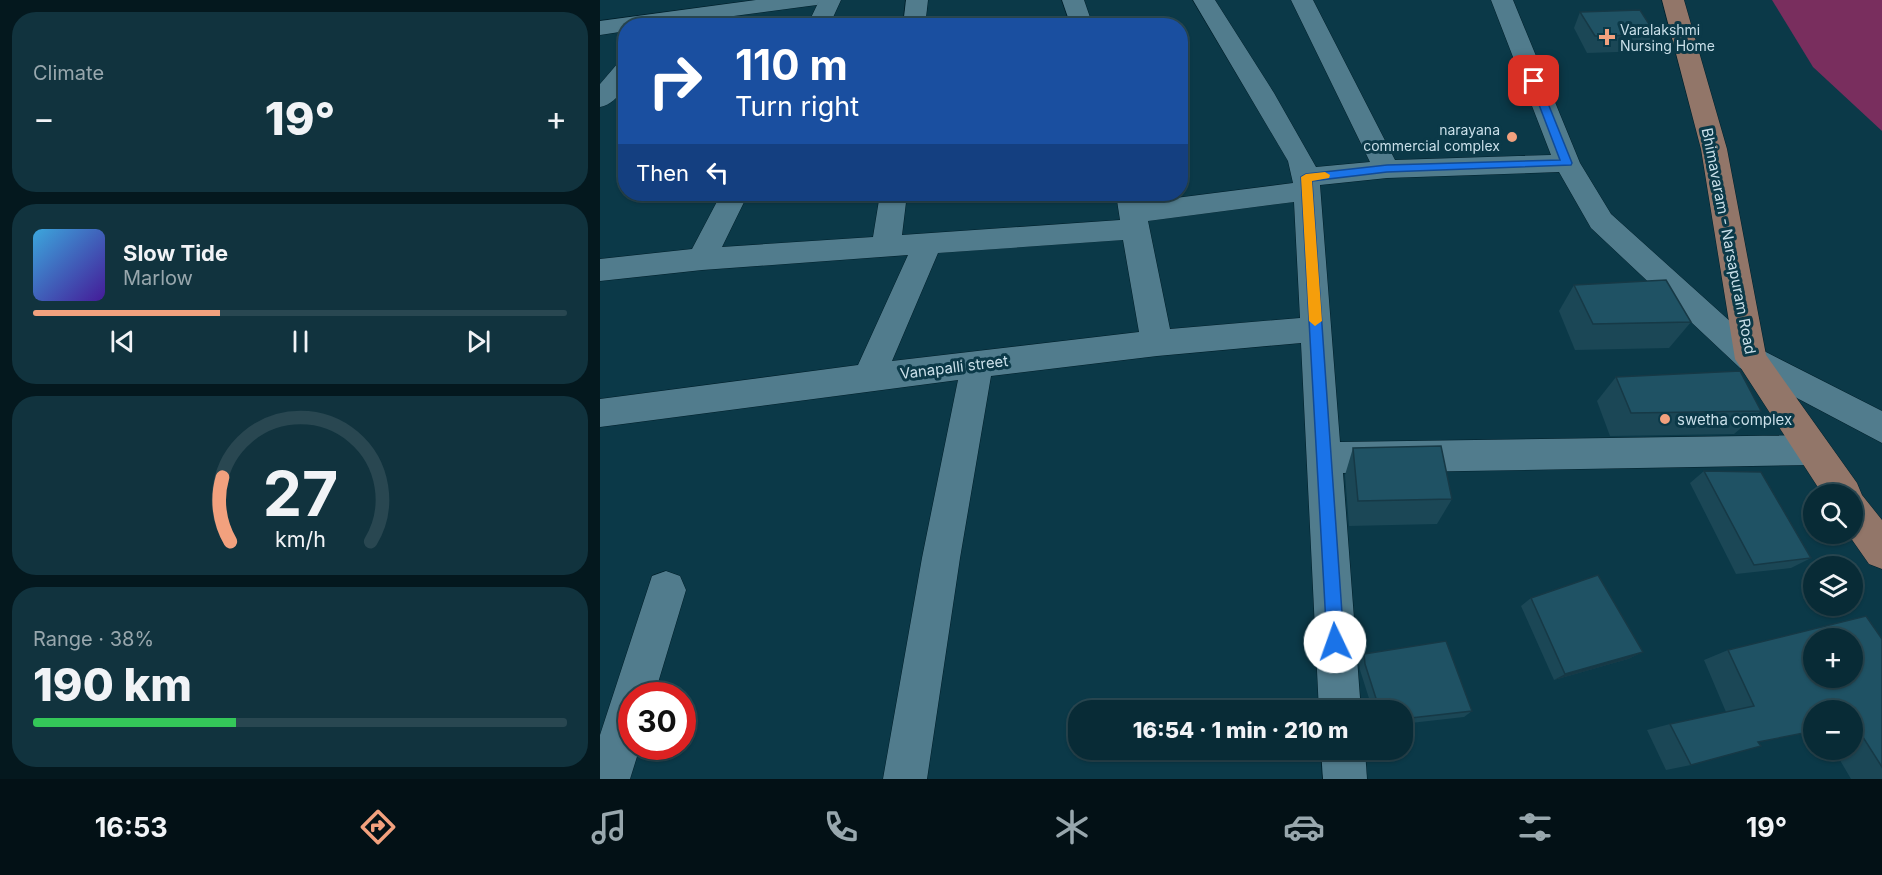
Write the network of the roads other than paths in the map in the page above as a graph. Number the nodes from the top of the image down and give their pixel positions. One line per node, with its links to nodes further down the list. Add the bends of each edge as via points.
1 (810, 0): 9 (street)
2 (830, 0): 10 (street)
3 (917, 0): 11 (street)
4 (1072, 0): 12 (street)
5 (1204, 0): 19 (street, via 1301,161)
6 (1302, 0): 18 (street)
7 (1502, 0): 17 (street)
8 (1672, 0): 29 (main road, Bhimavaram - Narsapuram Road, via 1714,149)
9 (687, 18)
10 (822, 18)
11 (915, 18)
12 (1079, 18)
13 (618, 26): 14 (street)
14 (600, 28)
15 (618, 78): 16 (street)
16 (600, 100)
17 (1567, 163): 18 (street); 29 (street, via 1601,221)
18 (1387, 169): 19 (street)
19 (1306, 184): 22 (street); 27 (street)
20 (730, 201): 25 (street)
21 (892, 201): 24 (street)
22 (1132, 212): 23 (street); 28 (street)
23 (928, 242): 24 (street); 31 (street)
24 (886, 245): 25 (street)
25 (702, 258): 26 (street)
26 (600, 270)
27 (1316, 329): 28 (street, Vanapalli street); 35 (street)
28 (1157, 343): 30 (street, Vanapalli street)
29 (1751, 359): 33 (street); 34 (main road, Bhimavaram - Narsapuram Road)
30 (977, 365): 31 (street, Vanapalli street); 45 (street)
31 (869, 377): 32 (street, Vanapalli street)
32 (600, 413)
33 (1882, 428)
34 (1813, 450): 35 (street); 36 (main road, Bhimavaram - Narsapuram Road)
35 (1324, 458): 41 (street)
36 (1836, 484)
37 (1863, 524): 38 (main road)
38 (1882, 551)
39 (666, 590): 40 (street)
40 (637, 682)
41 (1339, 700)
42 (618, 747): 44 (street)
43 (1344, 760): 46 (street)
44 (608, 779)
45 (905, 779)
46 (1345, 779)

